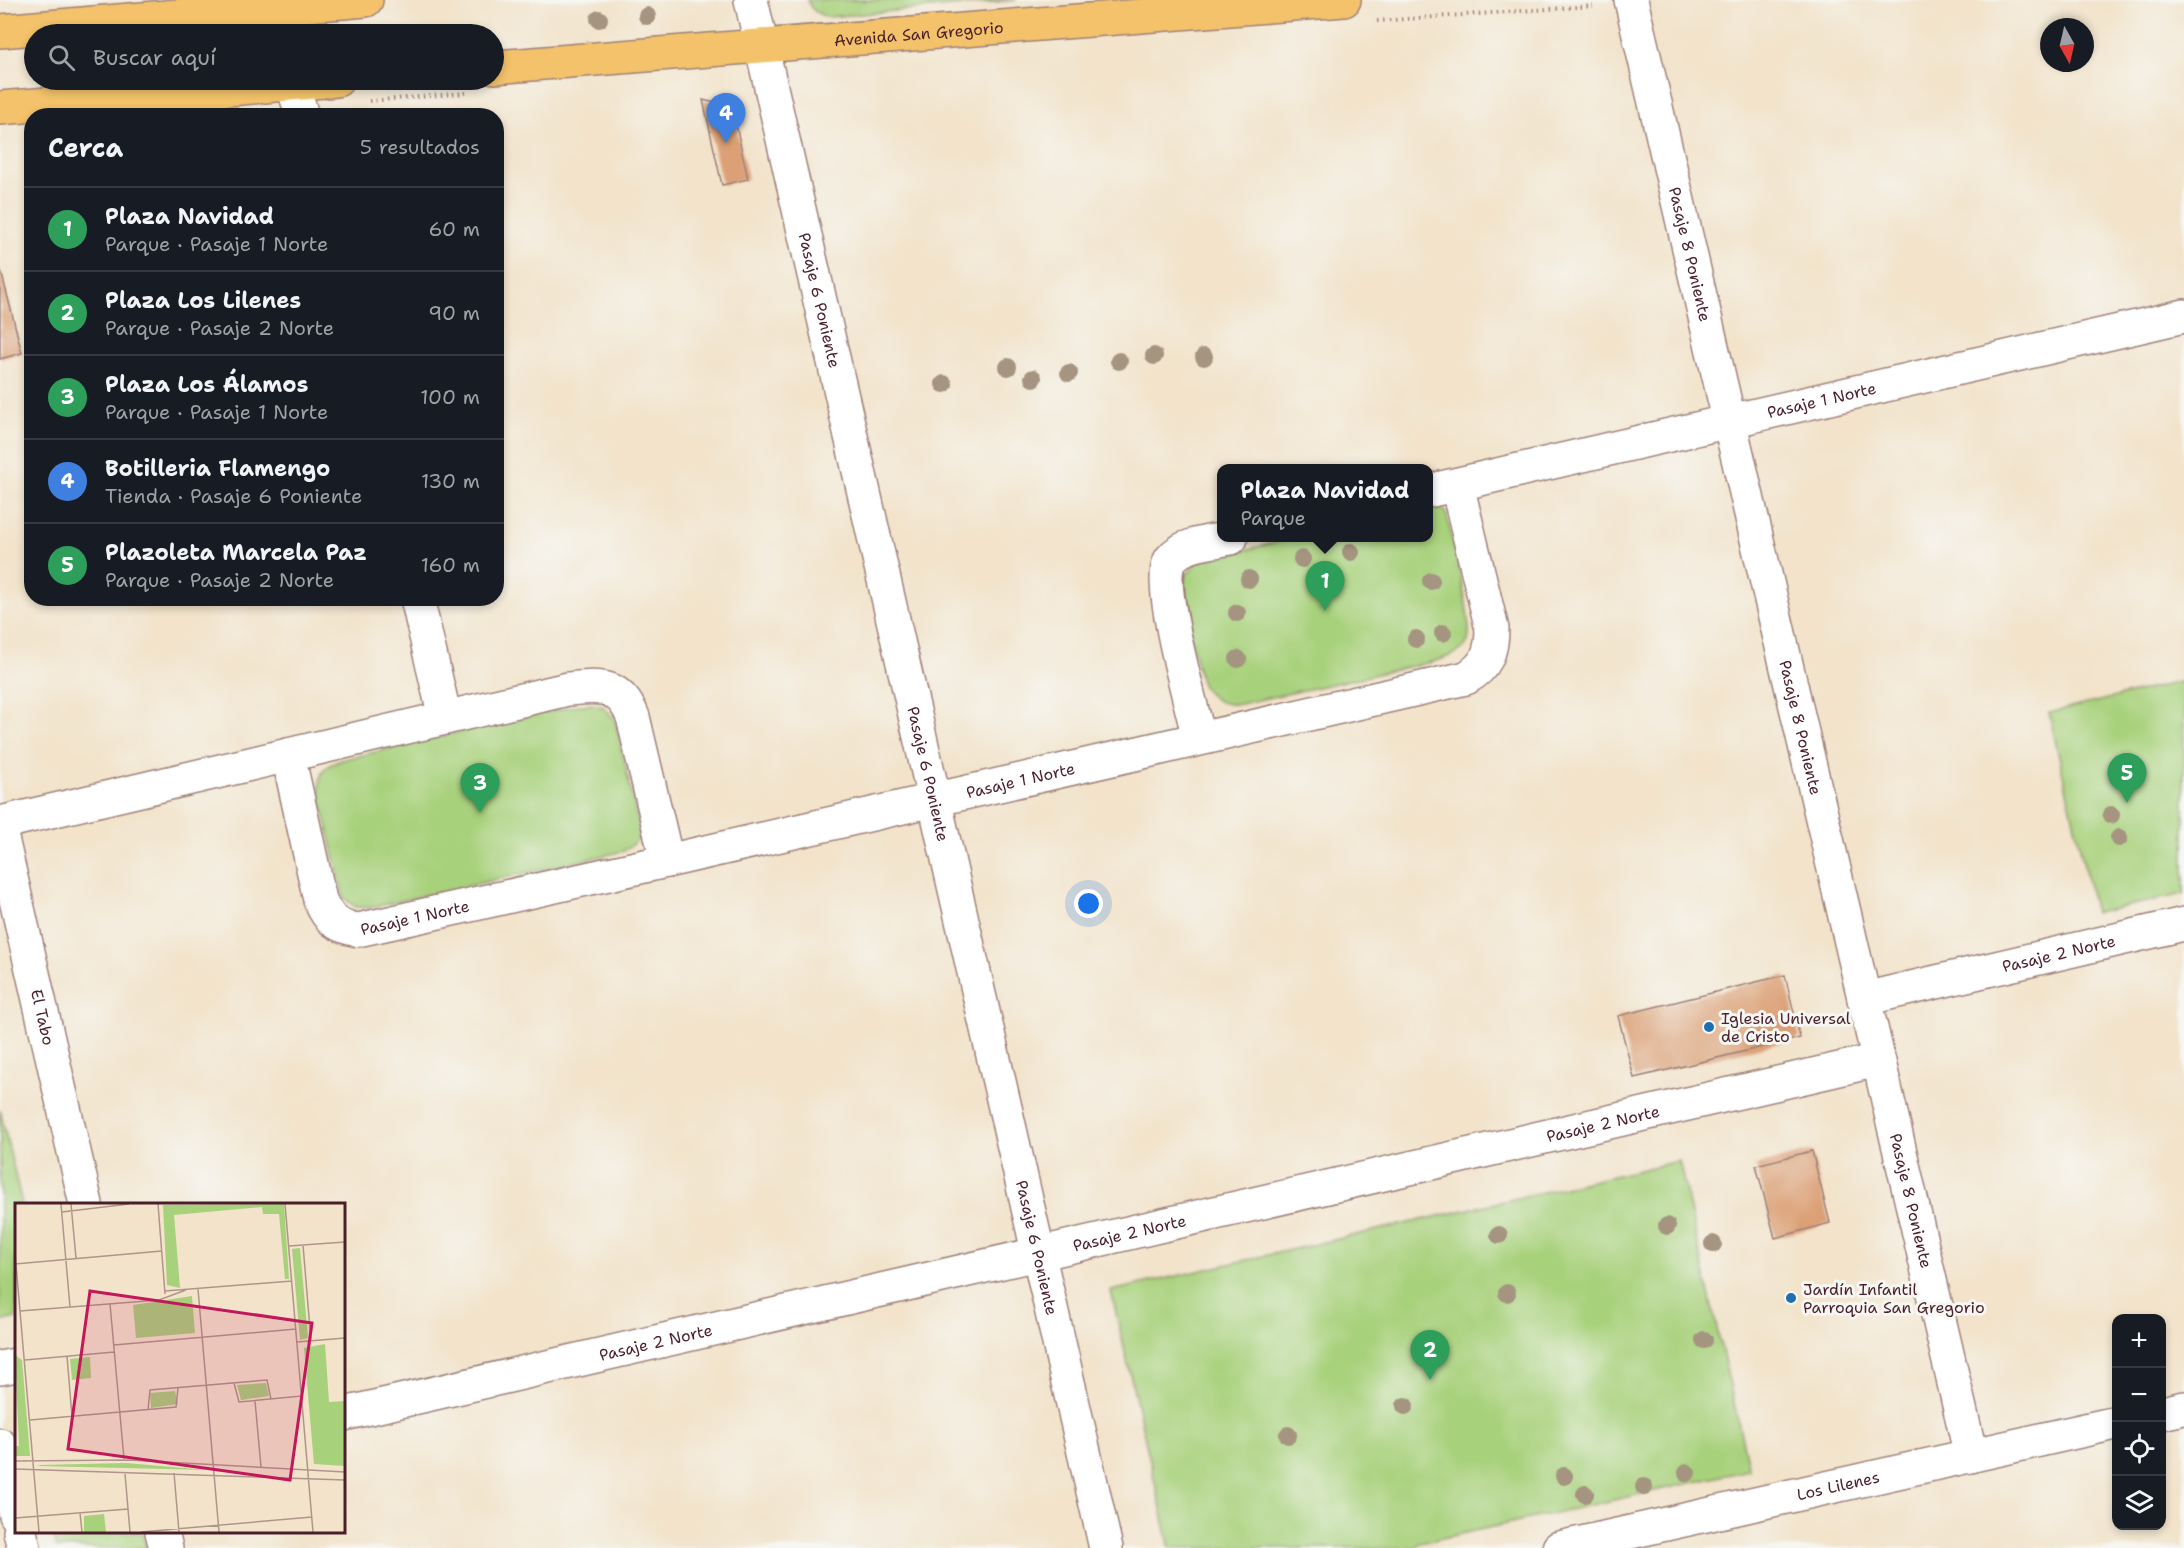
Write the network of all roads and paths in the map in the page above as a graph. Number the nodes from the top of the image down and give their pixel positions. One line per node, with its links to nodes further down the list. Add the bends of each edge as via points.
1 (366, 0): 5 (main road)
2 (751, 0): 8 (street, Pasaje 6 Poniente)
3 (1344, 0): 8 (main road, Avenida San Gregorio)
4 (1632, 0): 15 (street, Pasaje 8 Poniente)
5 (83, 24)
6 (24, 29): 7 (main road)
7 (0, 31)
8 (761, 45): 9 (main road, Avenida San Gregorio); 22 (street, Pasaje 6 Poniente)
9 (504, 66)
10 (220, 90): 12 (main road)
11 (295, 90): 13 (street)
12 (0, 108)
13 (300, 108)
14 (2184, 316): 15 (street, Pasaje 1 Norte)
15 (1730, 421): 16 (street, Pasaje 1 Norte); 27 (street, Pasaje 8 Poniente)
16 (1443, 488): 20 (street, Pasaje 1 Norte, via 1492,629 1492,644 1483,665 1466,678)
17 (1217, 541): 20 (street, via 1182,551 1167,567 1167,599)
18 (419, 606): 19 (street)
19 (445, 718): 21 (street); 25 (street, via 568,689 609,689 624,701 633,717)
20 (1199, 738): 22 (street, Pasaje 1 Norte)
21 (288, 755): 23 (street); 25 (street, Pasaje 1 Norte, via 320,900 331,920 346,928 381,926)
22 (934, 799): 25 (street, Pasaje 1 Norte); 30 (street, Pasaje 6 Poniente)
23 (0, 823)
24 (0, 830): 29 (street, El Tabo)
25 (668, 861)
26 (2184, 924): 27 (street, Pasaje 2 Norte)
27 (1864, 999): 28 (street, Pasaje 8 Poniente)
28 (1878, 1060): 30 (street, Pasaje 2 Norte); 38 (street, Pasaje 8 Poniente)
29 (86, 1203)
30 (1038, 1254): 35 (street, Pasaje 2 Norte); 44 (street, Pasaje 6 Poniente)
31 (15, 1365): 32 (street)
32 (0, 1368)
33 (2184, 1408): 34 (street)
34 (2166, 1412)
35 (345, 1414)
36 (2112, 1424): 38 (street, Los Lilenes)
37 (0, 1445): 39 (street)
38 (1971, 1456): 45 (street, Los Lilenes)
39 (15, 1511)
40 (20, 1533): 42 (street)
41 (162, 1533): 43 (street)
42 (24, 1548)
43 (166, 1548)
44 (1106, 1548)
45 (1559, 1548)

